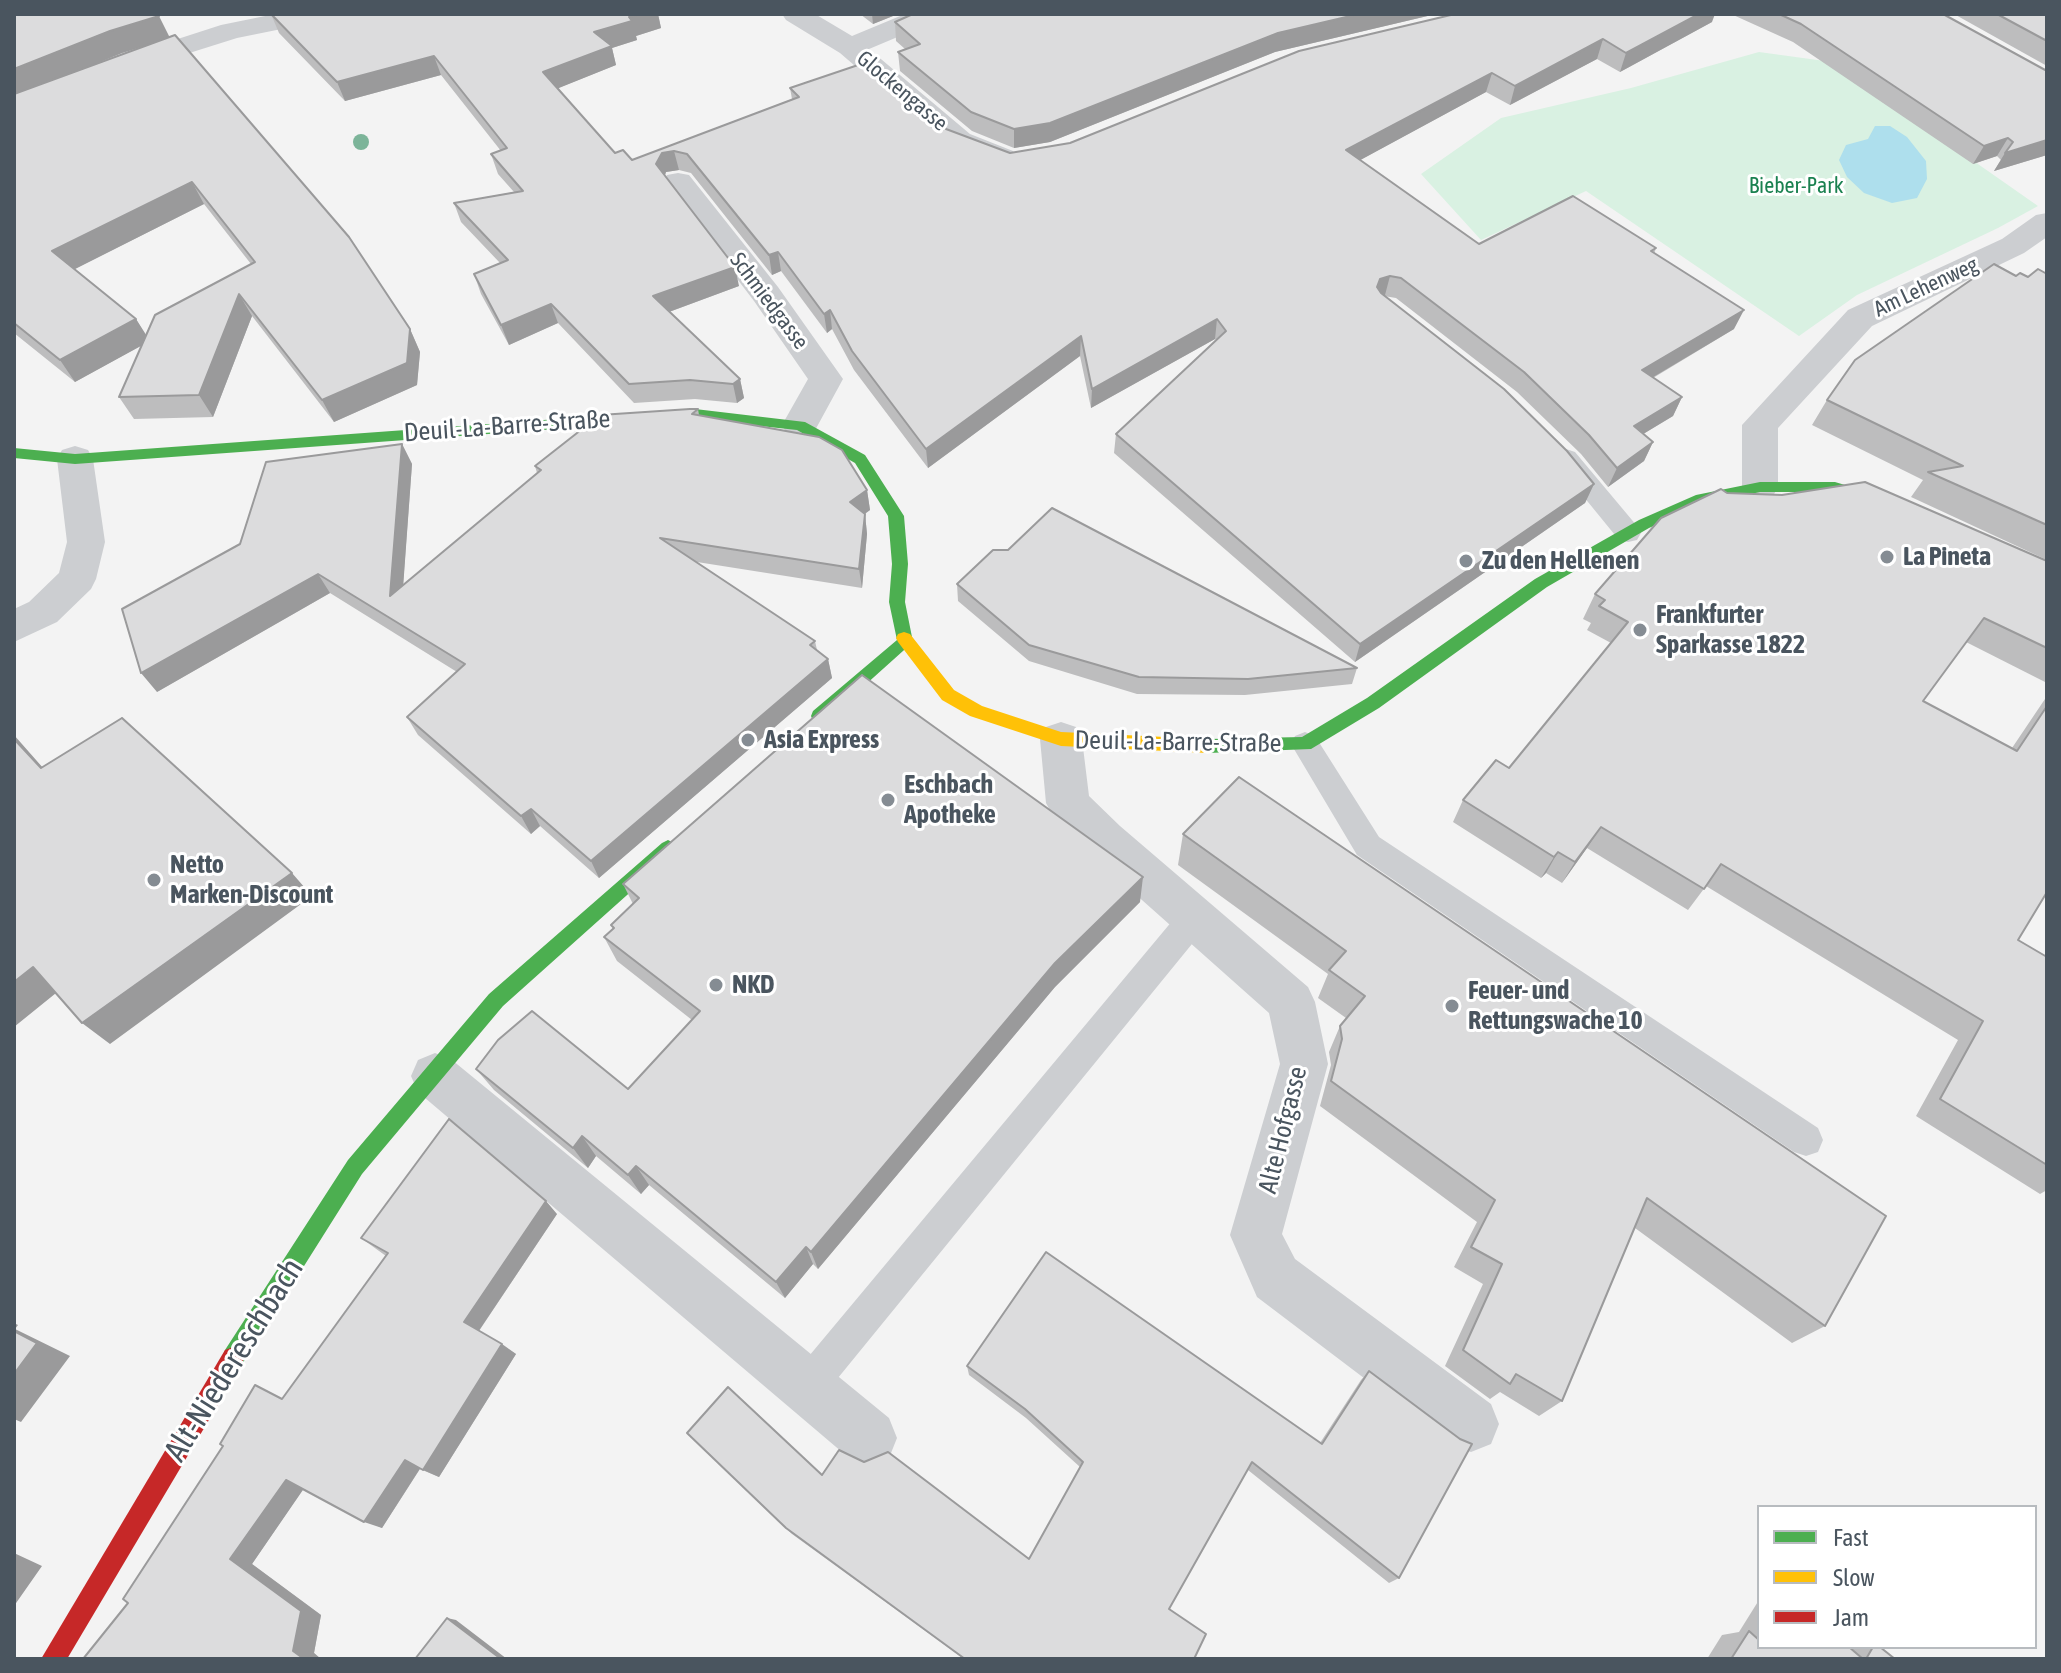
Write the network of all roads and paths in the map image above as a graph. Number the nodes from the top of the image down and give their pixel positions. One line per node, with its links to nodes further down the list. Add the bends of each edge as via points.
1 (316, 14): 5 (street, via 231,31)
2 (796, 14): 4 (street, Glockengasse)
3 (928, 14): 4 (street)
4 (850, 47): 6 (street, Glockengasse, via 959,140)
5 (107, 73)
6 (1019, 160)
7 (678, 182): 9 (street, Schmiedgasse, via 826,379)
8 (2047, 222): 13 (street, Am Lehenweg, via 2013,246 1860,318 1760,425)
9 (800, 425): 12 (street, Deuil-La-Barre-Straße, via 695,414); 17 (street, Deuil-La-Barre-Straße, via 860,459 896,516 897,602)
10 (1549, 442): 15 (lane)
11 (14, 453): 12 (street, Deuil-La-Barre-Straße)
12 (75, 459): 16 (street, via 86,542 77,579 43,612)
13 (1760, 487): 14 (street, Deuil-La-Barre-Straße, via 1835,487); 15 (street, Deuil-La-Barre-Straße, via 1701,499)
14 (1912, 514)
15 (1628, 533): 20 (street, Deuil-La-Barre-Straße, via 1541,583 1373,703)
16 (14, 627)
17 (905, 642): 18 (street); 19 (street, Deuil-La-Barre-Straße, via 948,695 976,711)
18 (801, 731)
19 (1061, 739): 20 (street, Deuil-La-Barre-Straße, via 1237,747); 22 (street, Alte Hofgasse, via 1068,803)
20 (1305, 744): 24 (lane, via 1368,846)
21 (687, 831): 23 (street, Alt-Niedereschbach, via 496,1000)
22 (1194, 918): 25 (lane); 26 (street, Alte Hofgasse, via 1291,1002 1304,1064 1256,1235 1276,1278)
23 (435, 1076): 25 (street); 28 (street, Alt-Niedereschbach, via 355,1167 256,1320)
24 (1806, 1140)
25 (807, 1387): 27 (street)
26 (1471, 1424)
27 (869, 1438)
28 (53, 1659)

